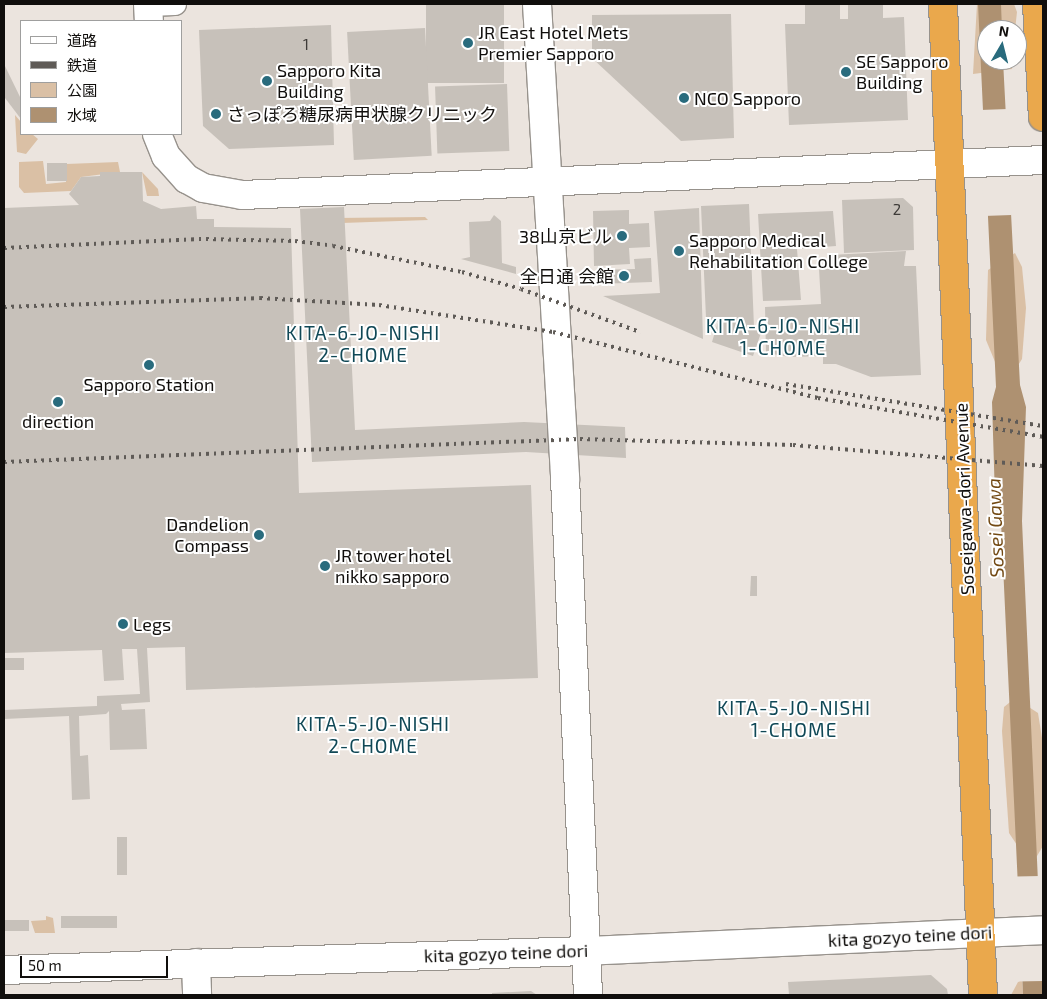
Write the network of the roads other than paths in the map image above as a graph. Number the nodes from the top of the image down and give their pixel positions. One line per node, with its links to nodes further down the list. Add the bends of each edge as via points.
1 (175, 4): 5 (street)
2 (537, 4): 10 (street)
3 (943, 4): 9 (highway, Soseigawa-dori Avenue)
4 (1038, 4): 6 (highway)
5 (148, 10)
6 (1043, 118)
7 (157, 135): 10 (street, via 175,169 203,188 219,193 242,195)
8 (1043, 160): 9 (street)
9 (963, 163): 10 (street); 12 (highway, Soseigawa-dori Avenue)
10 (549, 182): 13 (street)
11 (1043, 930): 12 (street, kita gozyo teine dori)
12 (980, 932): 13 (street, kita gozyo teine dori); 18 (highway, Soseigawa-dori Avenue)
13 (586, 951): 14 (street, kita gozyo teine dori); 17 (street)
14 (196, 963): 15 (street, kita gozyo teine dori); 16 (street)
15 (4, 970)
16 (197, 995)
17 (588, 995)
18 (983, 995)

